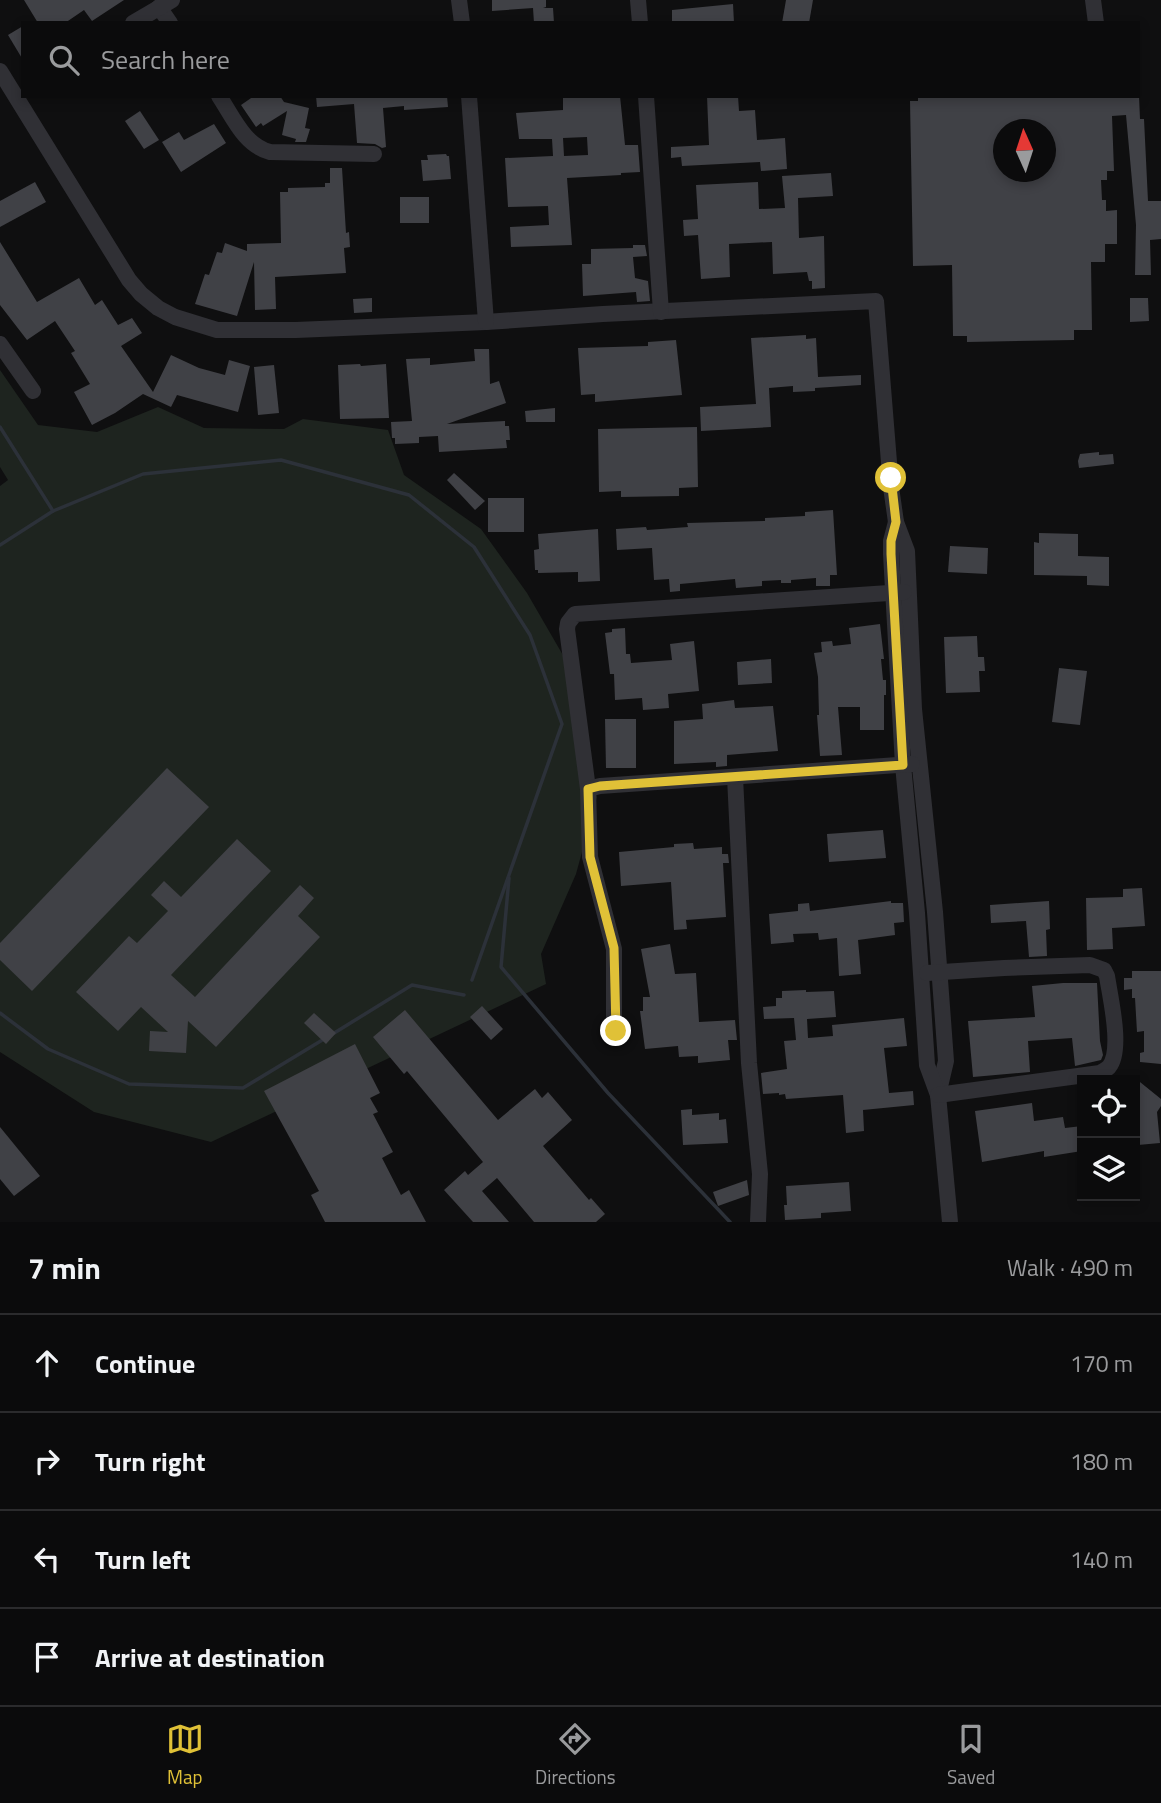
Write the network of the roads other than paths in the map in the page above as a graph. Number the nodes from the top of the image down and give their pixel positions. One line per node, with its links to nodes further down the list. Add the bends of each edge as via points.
1 (459, 0): 6 (street)
2 (638, 0): 7 (street)
3 (1093, 0): 8 (street)
4 (166, 4): 5 (street)
5 (136, 21)
6 (461, 21)
7 (640, 21)
8 (1096, 21)
9 (0, 71): 10 (street)
10 (18, 92)
11 (22, 98): 17 (street, via 129,279 141,294 175,317 217,330)
12 (220, 98): 15 (street, via 259,149)
13 (468, 98): 17 (street)
14 (646, 98): 16 (street)
15 (374, 154)
16 (661, 312): 17 (street); 20 (street, via 876,301 896,522 891,541)
17 (486, 322)
18 (0, 344): 19 (street)
19 (33, 391)
20 (901, 592): 21 (street); 23 (street, via 575,614 567,629)
21 (911, 764): 22 (street); 24 (street, via 934,912); 25 (street)
22 (735, 777): 23 (street); 28 (street, via 749,1063 760,1174)
23 (588, 789): 26 (street, via 590,857 614,948)
24 (938, 973): 25 (street); 27 (street, via 946,1061); 27 (street, via 1098,967 1107,976 1116,1043 1109,1068 1100,1073)
25 (921, 974): 27 (street, via 927,1066)
26 (616, 1031)
27 (938, 1095): 29 (street)
28 (758, 1222)
29 (950, 1222)

